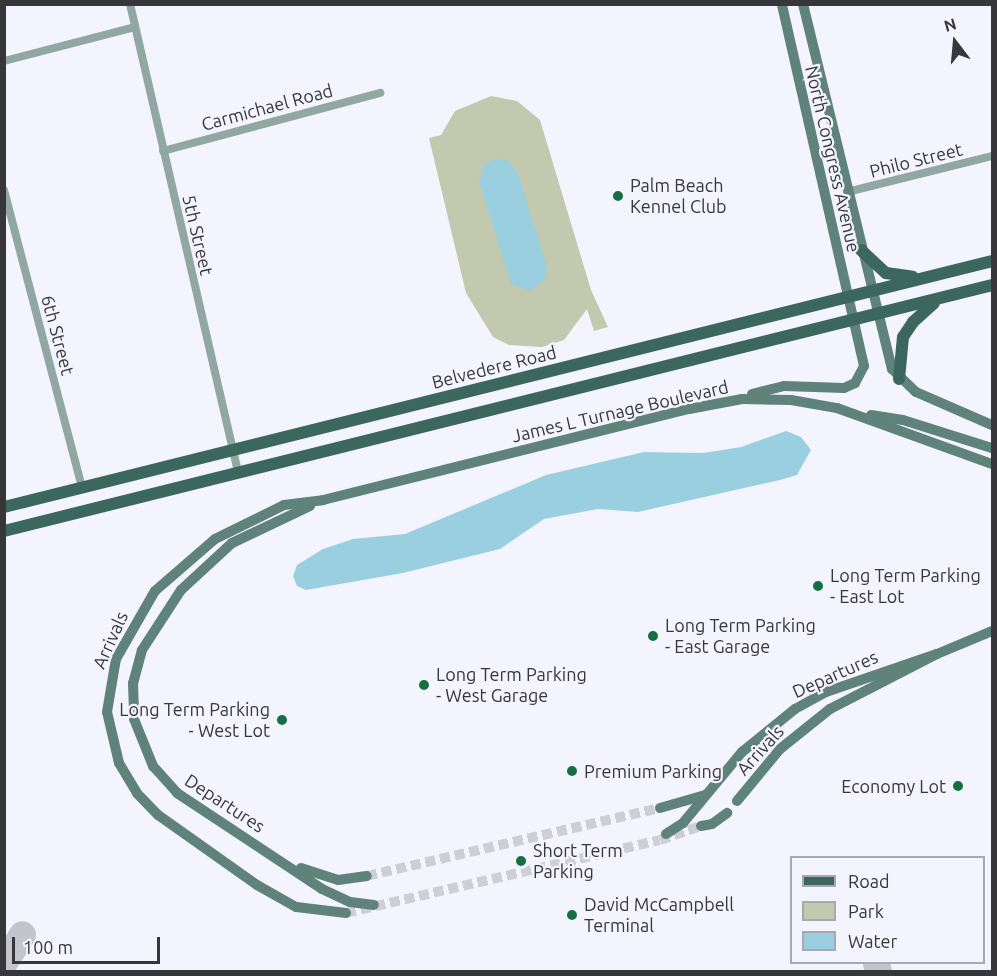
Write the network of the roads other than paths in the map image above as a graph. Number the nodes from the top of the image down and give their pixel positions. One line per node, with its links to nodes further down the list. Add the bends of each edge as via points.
1 (130, 4): 4 (street, 5th Street)
2 (782, 4): 16 (street, North Congress Avenue)
3 (803, 4): 10 (street, North Congress Avenue)
4 (135, 27): 5 (street); 7 (street, 5th Street)
5 (4, 61)
6 (380, 93): 7 (street, Carmichael Road)
7 (163, 151): 25 (street, 5th Street)
8 (993, 156): 10 (street, Philo Street)
9 (4, 190): 28 (street, 6th Street)
10 (848, 192): 11 (street, North Congress Avenue)
11 (861, 250): 13 (main road, via 890,275); 15 (street, North Congress Avenue)
12 (993, 261): 13 (main road, Belvedere Road)
13 (930, 277): 15 (main road, Belvedere Road)
14 (993, 285): 17 (main road)
15 (871, 292): 16 (main road, Belvedere Road); 18 (street, North Congress Avenue)
16 (848, 297): 19 (street, North Congress Avenue); 25 (main road, Belvedere Road)
17 (940, 298): 18 (main road); 20 (main road, via 905,332 898,356)
18 (877, 315): 19 (main road); 20 (street, North Congress Avenue, via 889,361)
19 (855, 320): 21 (street, North Congress Avenue, via 864,360 855,383 831,390 784,386); 27 (main road)
20 (899, 379): 23 (street, via 924,396)
21 (725, 401): 22 (street, James L Turnage Boulevard, via 792,400); 29 (street, James L Turnage Boulevard)
22 (852, 412): 24 (street, via 903,420); 26 (street, James L Turnage Boulevard)
23 (993, 425)
24 (993, 448)
25 (232, 450): 27 (street, 5th Street); 28 (main road, Belvedere Road)
26 (993, 464)
27 (238, 473): 31 (main road)
28 (82, 488): 30 (main road, Belvedere Road)
29 (323, 500): 40 (street, Departures, via 248,534 206,564 170,605 136,668 134,719 153,766 177,793); 43 (street, Arrivals, via 284,505 242,523 199,550 169,577 144,607 120,649 110,676 108,712 119,763 137,793 158,815 284,902 316,912)
30 (4, 507)
31 (4, 531)
32 (993, 631): 33 (street)
33 (937, 654): 34 (street, Departures, via 897,664 810,700 766,730); 35 (street, Arrivals, via 846,700 804,728 773,757)
34 (707, 794): 36 (street); 39 (street, Departures, via 683,823)
35 (737, 801)
36 (660, 808)
37 (727, 813): 38 (street, via 712,824)
38 (701, 826)
39 (666, 834)
40 (287, 863): 41 (street, Departures, via 331,879); 42 (street, Departures, via 333,895 357,904)
41 (367, 876)
42 (374, 905)
43 (346, 913)

